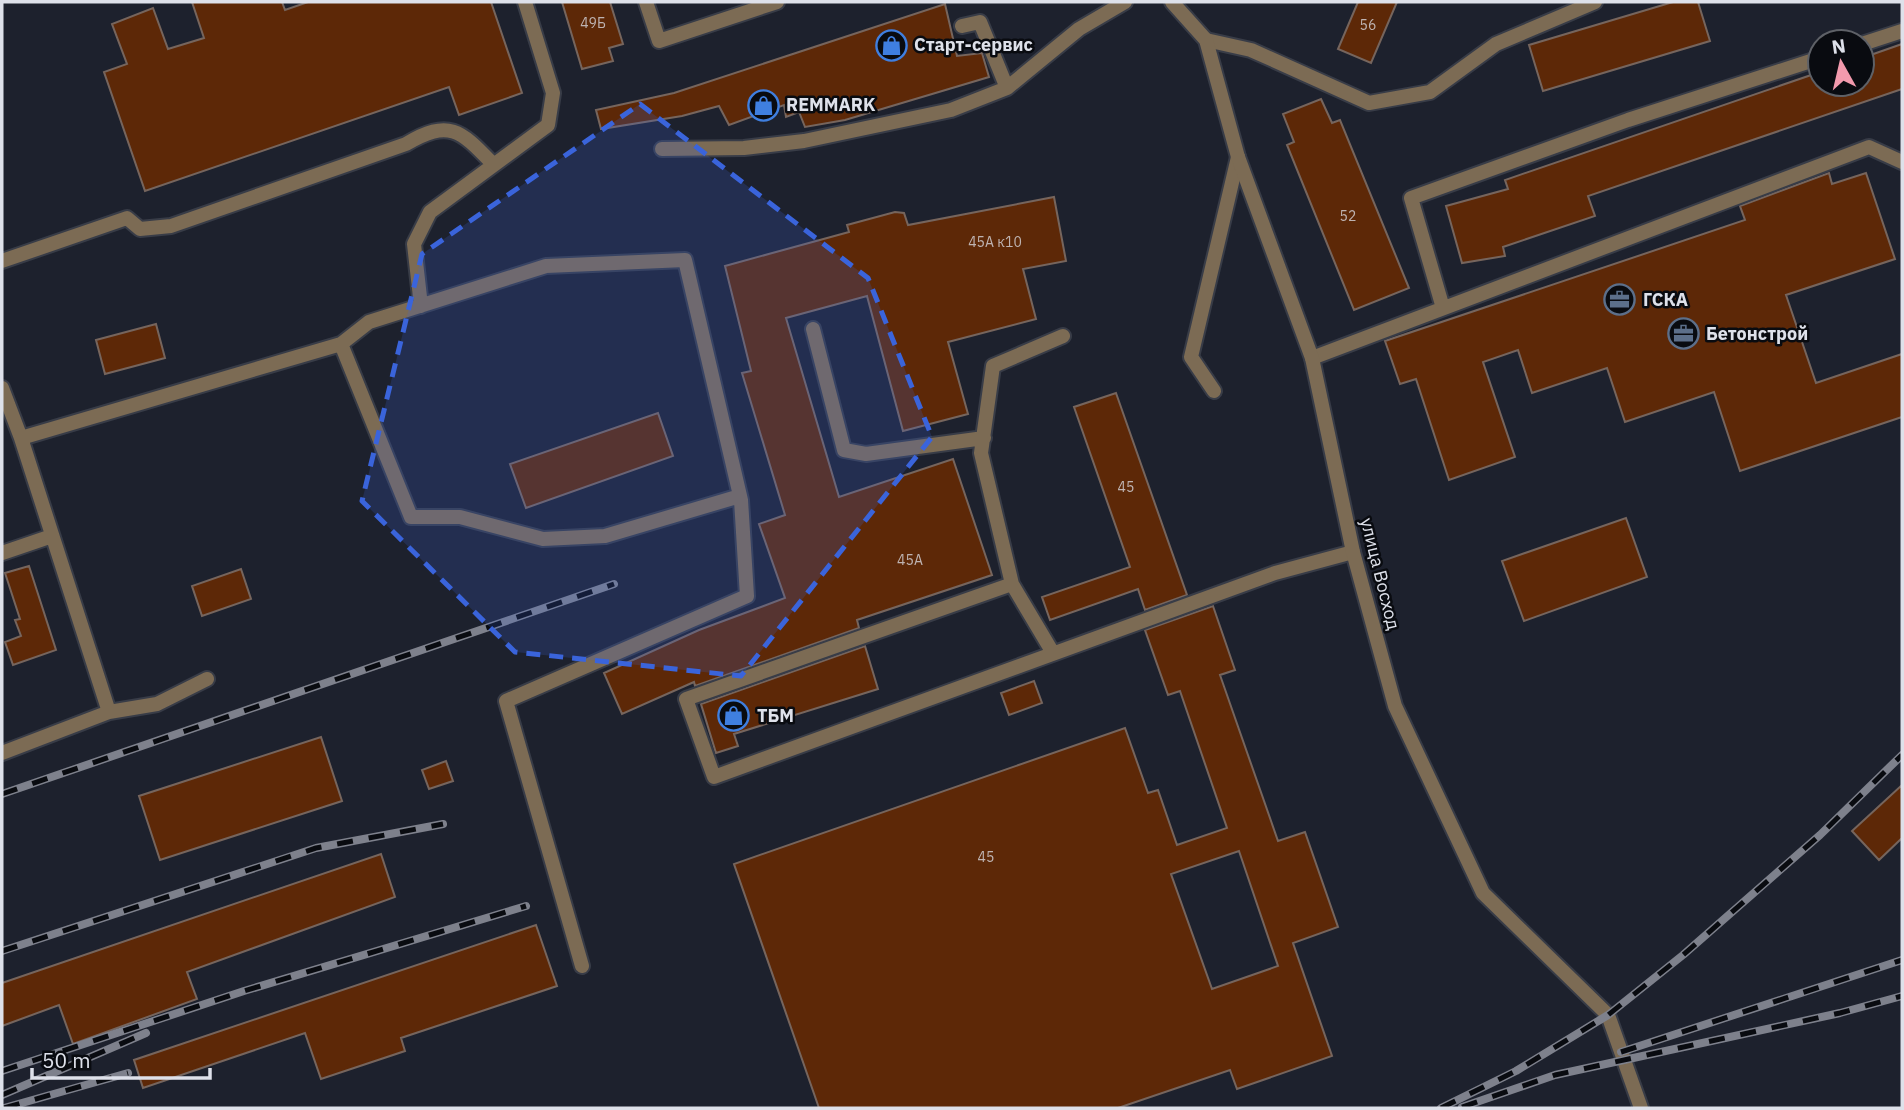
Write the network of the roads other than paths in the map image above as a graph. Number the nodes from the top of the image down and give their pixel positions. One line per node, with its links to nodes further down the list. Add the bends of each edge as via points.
1 (525, 2): 16 (street, via 553,93 548,125)
2 (646, 2): 3 (street, via 659,41)
3 (777, 2)
4 (1125, 2): 12 (street, via 1079,29)
5 (1172, 2): 10 (street, улица Восход)
6 (1595, 2): 10 (street, via 1496,44 1430,92 1369,103 1251,50)
7 (962, 26): 12 (street, via 980,22)
8 (1902, 31): 9 (street)
9 (1876, 39)
10 (1206, 40): 14 (street, улица Восход)
11 (1806, 63): 19 (street, via 1411,198)
12 (1007, 88): 13 (street, via 951,110 804,141 744,148)
13 (662, 149)
14 (1238, 157): 23 (street, улица Восход); 25 (street, via 1191,357)
15 (1902, 162): 19 (street, via 1869,147)
16 (493, 164): 17 (street, via 463,133 430,129 406,144 171,226 140,229 127,218); 18 (street, via 430,212 414,244)
17 (2, 261)
18 (421, 306): 22 (street, via 369,322); 28 (street, via 546,265 685,260)
19 (1443, 308): 23 (street)
20 (813, 329): 27 (street, via 844,450 866,454)
21 (1063, 336): 27 (street, via 993,366)
22 (341, 344): 26 (street); 28 (street, via 411,517 460,517 543,539 605,536)
23 (1312, 358): 30 (street, улица Восход)
24 (2, 388): 26 (street)
25 (1214, 391)
26 (21, 438): 29 (street)
27 (984, 438): 32 (street, via 981,453)
28 (740, 496): 37 (street, via 747,596 506,701)
29 (52, 536): 31 (street); 35 (street)
30 (1353, 552): 33 (street, via 1275,573); 38 (street, улица Восход, via 1395,706 1483,893 1608,1015)
31 (2, 553)
32 (1012, 584): 33 (street); 33 (street, via 686,699 714,777)
33 (1053, 653)
34 (208, 679): 35 (street, via 156,704)
35 (108, 712): 36 (street)
36 (2, 753)
37 (582, 966)
38 (1641, 1108)

